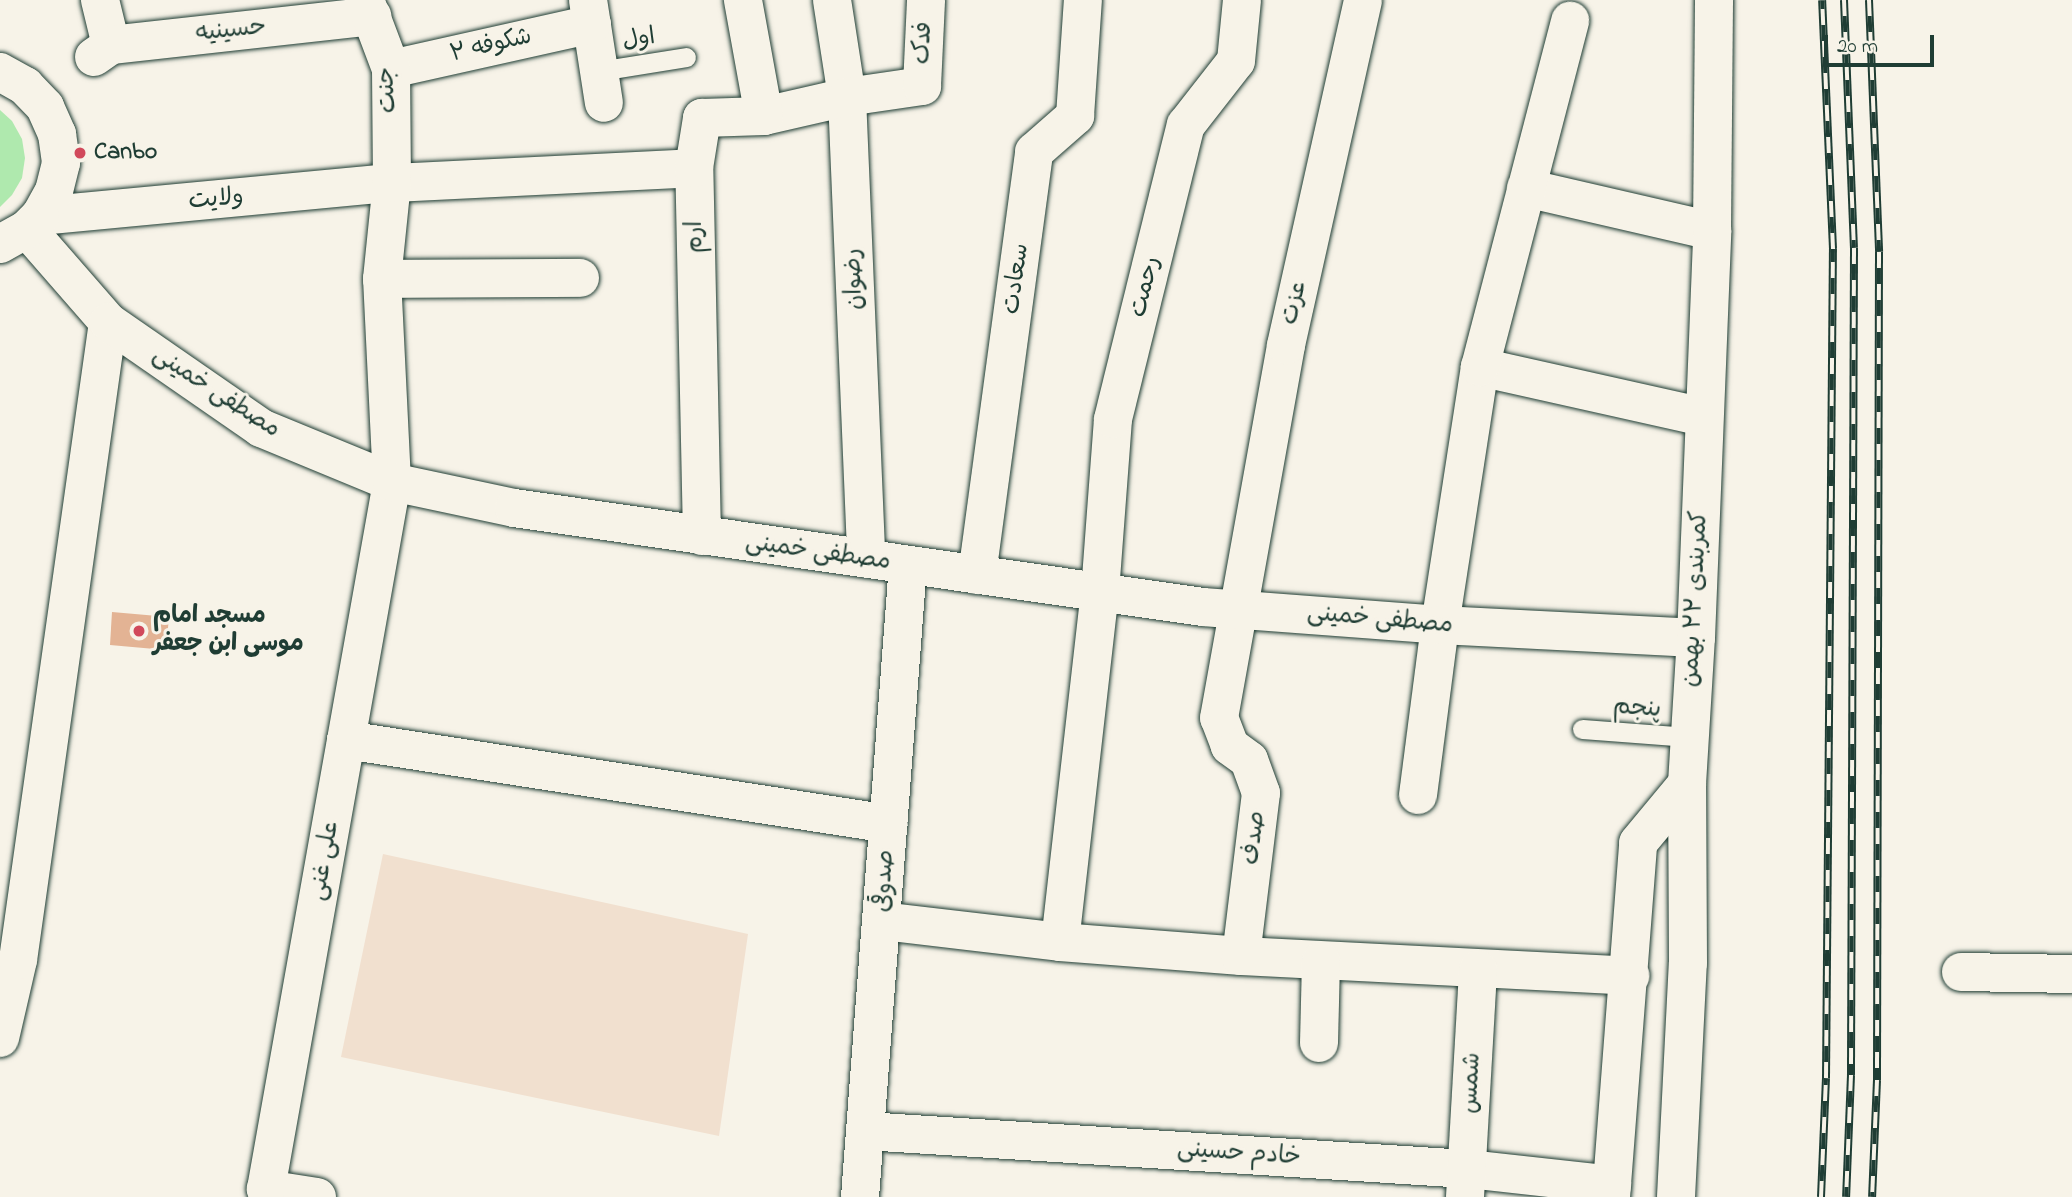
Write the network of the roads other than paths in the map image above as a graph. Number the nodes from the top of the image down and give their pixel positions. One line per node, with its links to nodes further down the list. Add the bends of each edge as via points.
1 (100, 0): 9 (street, حسینیه, via 102,51)
2 (743, 0): 17 (street)
3 (832, 0): 16 (street, رضوان)
4 (926, 0): 16 (street, فدک, via 922,86)
5 (1083, 0): 32 (street, سعادت, via 1076,116 1034,152)
6 (1242, 0): 33 (street, رحمت, via 1236,61 1186,125 1113,419)
7 (1363, 0): 34 (street, عزت, via 1286,345)
8 (1714, 0): 22 (street, کمربندی ۲۲ بهمن)
9 (369, 8): 13 (street, جنت)
10 (590, 12): 13 (street, شکوفه ۲); 15 (street)
11 (1570, 21): 20 (street)
12 (686, 57): 15 (lane, اول)
13 (391, 69): 19 (street, جنت)
14 (0, 72): 21 (street, via 25,86 45,107 57,134 61,163 54,191)
15 (601, 87)
16 (848, 97): 17 (street); 30 (street, رضوان)
17 (764, 116): 18 (street, ارم, via 702,118)
18 (694, 168): 19 (street, ولایت); 29 (street, ارم)
19 (392, 183): 21 (street, ولایت); 24 (street, جنت)
20 (1526, 188): 22 (street); 26 (street)
21 (22, 230): 25 (street, مصطفی خمینی)
22 (1712, 231): 27 (street, کمربندی ۲۲ بهمن)
23 (580, 278): 24 (street)
24 (382, 279): 28 (street, علی غنی)
25 (108, 322): 28 (street, مصطفی خمینی, via 261,428); 51 (street, via 20,946)
26 (1480, 366): 27 (street); 35 (street)
27 (1703, 417): 36 (street, کمربندی ۲۲ بهمن)
28 (392, 482): 29 (street, مصطفی خمینی, via 514,508); 39 (street, علی غنی)
29 (702, 536): 30 (street, مصطفی خمینی)
30 (866, 559): 31 (street, مصطفی خمینی)
31 (908, 565): 32 (street, مصطفی خمینی); 42 (street, صدوقی)
32 (977, 575): 33 (street, مصطفی خمینی)
33 (1100, 592): 34 (street, مصطفی خمینی); 44 (street, رحمت)
34 (1238, 608): 35 (street, مصطفی خمینی); 45 (street, صدف, via 1219,718 1230,746 1249,760 1261,793)
35 (1440, 625): 36 (street, مصطفی خمینی); 41 (street)
36 (1696, 638): 38 (street, کمربندی ۲۲ بهمن)
37 (1582, 729): 38 (lane, پنجم)
38 (1689, 737): 40 (street, کمربندی ۲۲ بهمن)
39 (346, 740): 42 (street); 56 (street, علی غنی, via 266,1189)
40 (1687, 783): 50 (street, via 1638,844); 58 (street, کمربندی ۲۲ بهمن, via 1688,963)
41 (1418, 795)
42 (889, 824): 43 (street, صدوقی)
43 (882, 921): 44 (street); 53 (street, صدوقی)
44 (1060, 942): 45 (street)
45 (1241, 956): 46 (street)
46 (1321, 961): 47 (street); 52 (street)
47 (1478, 969): 50 (street); 54 (street, شمس)
48 (1961, 972): 49 (street)
49 (2072, 974)
50 (1630, 976): 55 (street)
51 (0, 1038)
52 (1319, 1044)
53 (865, 1131): 54 (street, خادم حسینی); 57 (street, صدوقی)
54 (1466, 1183): 55 (street, خادم حسینی)
55 (1612, 1191)
56 (317, 1197)
57 (860, 1197)
58 (1676, 1197)

